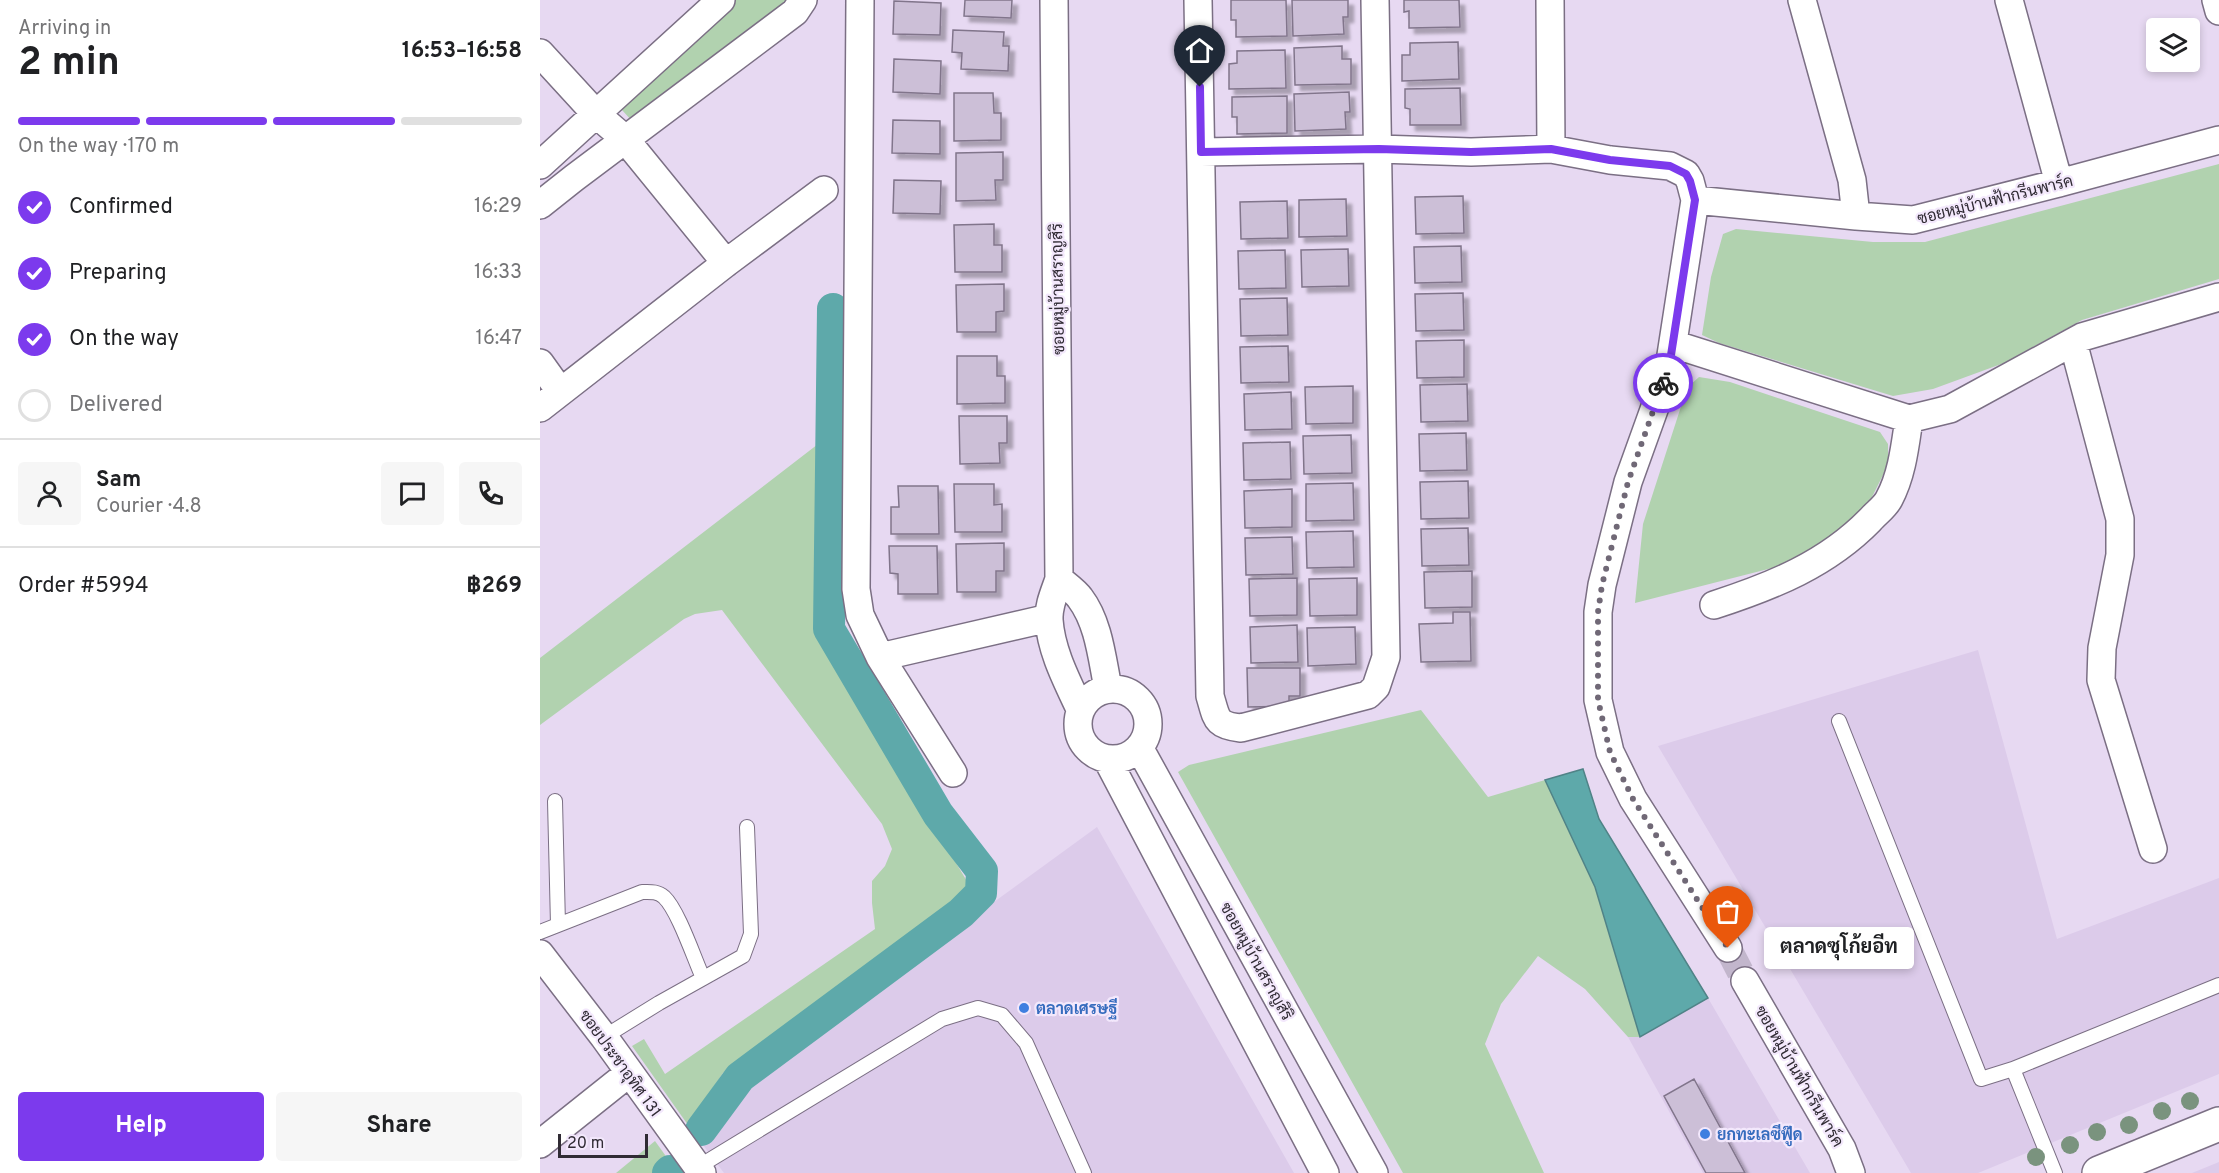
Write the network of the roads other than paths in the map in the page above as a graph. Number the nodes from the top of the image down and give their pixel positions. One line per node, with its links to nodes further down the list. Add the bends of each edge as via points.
1 (721, 0): 13 (street)
2 (803, 0): 14 (street, via 795,12)
3 (861, 0): 35 (street, via 856,590 860,615)
4 (1054, 0): 32 (street, ซอยหมู่บ้านสราญสิริ)
5 (1198, 0): 18 (street)
6 (1375, 0): 16 (street)
7 (1550, 0): 17 (street)
8 (1802, 0): 24 (street, via 1852,180)
9 (2009, 0): 20 (street)
10 (2216, 0): 11 (street)
11 (2219, 11)
12 (540, 53): 13 (street)
13 (596, 114): 14 (street); 19 (street)
14 (625, 139): 23 (street); 25 (street)
15 (2219, 140): 20 (street, ซอยหมู่บ้านฟ้ากรีนพาร์ค)
16 (1379, 149): 17 (street); 18 (street); 18 (street, via 1386,657 1376,687 1368,695 1241,728 1225,726 1216,718 1210,696)
17 (1551, 149): 22 (street, via 1670,166 1686,174)
18 (1201, 152)
19 (540, 165)
20 (2059, 183): 24 (street, ซอยหมู่บ้านฟ้ากรีนพาร์ค, via 1913,220)
21 (824, 190): 25 (street)
22 (1695, 200): 24 (street, ซอยหมู่บ้านฟ้ากรีนพาร์ค); 28 (street)
23 (540, 205)
24 (1856, 216)
25 (726, 263): 30 (street)
26 (2219, 297): 27 (street)
27 (2073, 342): 31 (street, via 1950,409); 44 (street, via 2120,519 2120,555 2102,648 2101,680)
28 (1673, 344): 31 (street); 47 (street, via 1669,368 1628,482 1602,585 1598,612 1598,700 1610,752 1633,799)
29 (540, 363): 30 (street)
30 (550, 399)
31 (1909, 419): 33 (street, via 1902,464 1888,501 1850,540 1801,571)
32 (1059, 579): 34 (street, ซอยหมู่บ้านสราญสิริ); 36 (street, via 1080,597 1090,615)
33 (1714, 605)
34 (1049, 618): 35 (street); 37 (street, ซอยหมู่บ้านสราญสิริ, via 1062,670)
35 (880, 657): 41 (street)
36 (1108, 688): 37 (street, via 1089,698); 39 (street, via 1130,693 1145,709 1148,730)
37 (1080, 709): 40 (street, ซอยหมู่บ้านสราญสิริ, via 1081,739 1096,755)
38 (1839, 721): 53 (lane, via 1981,1079)
39 (1140, 749): 40 (street, via 1129,756); 60 (street, ซอยหมู่บ้านสราญสิริ)
40 (1107, 759): 59 (street, ซอยหมู่บ้านสราญสิริ)
41 (953, 773)
42 (555, 801): 45 (lane)
43 (747, 827): 49 (lane, via 751,934 748,946 742,956)
44 (2154, 849)
45 (558, 925): 46 (lane); 49 (lane, via 642,892 654,891 672,908)
46 (540, 932)
47 (1728, 948)
48 (540, 954): 52 (street, ซอยประชาอุทิศ 131)
49 (703, 978): 52 (lane)
50 (1745, 981): 61 (street, ซอยหมู่บ้านฟ้ากรีนพาร์ค, via 1842,1149)
51 (2219, 985): 53 (lane)
52 (604, 1037): 54 (street, ซอยประชาอุทิศ 131)
53 (2013, 1068): 62 (lane)
54 (629, 1073): 56 (street); 57 (street, ซอยประชาอุทิศ 131)
55 (2219, 1124): 63 (main road)
56 (540, 1144)
57 (700, 1170): 58 (lane, via 942,1019 978,1008 1002,1015 1026,1043)
58 (1084, 1173)
59 (1325, 1173)
60 (1374, 1173)
61 (1851, 1173)
62 (2055, 1173)
63 (2099, 1173)

